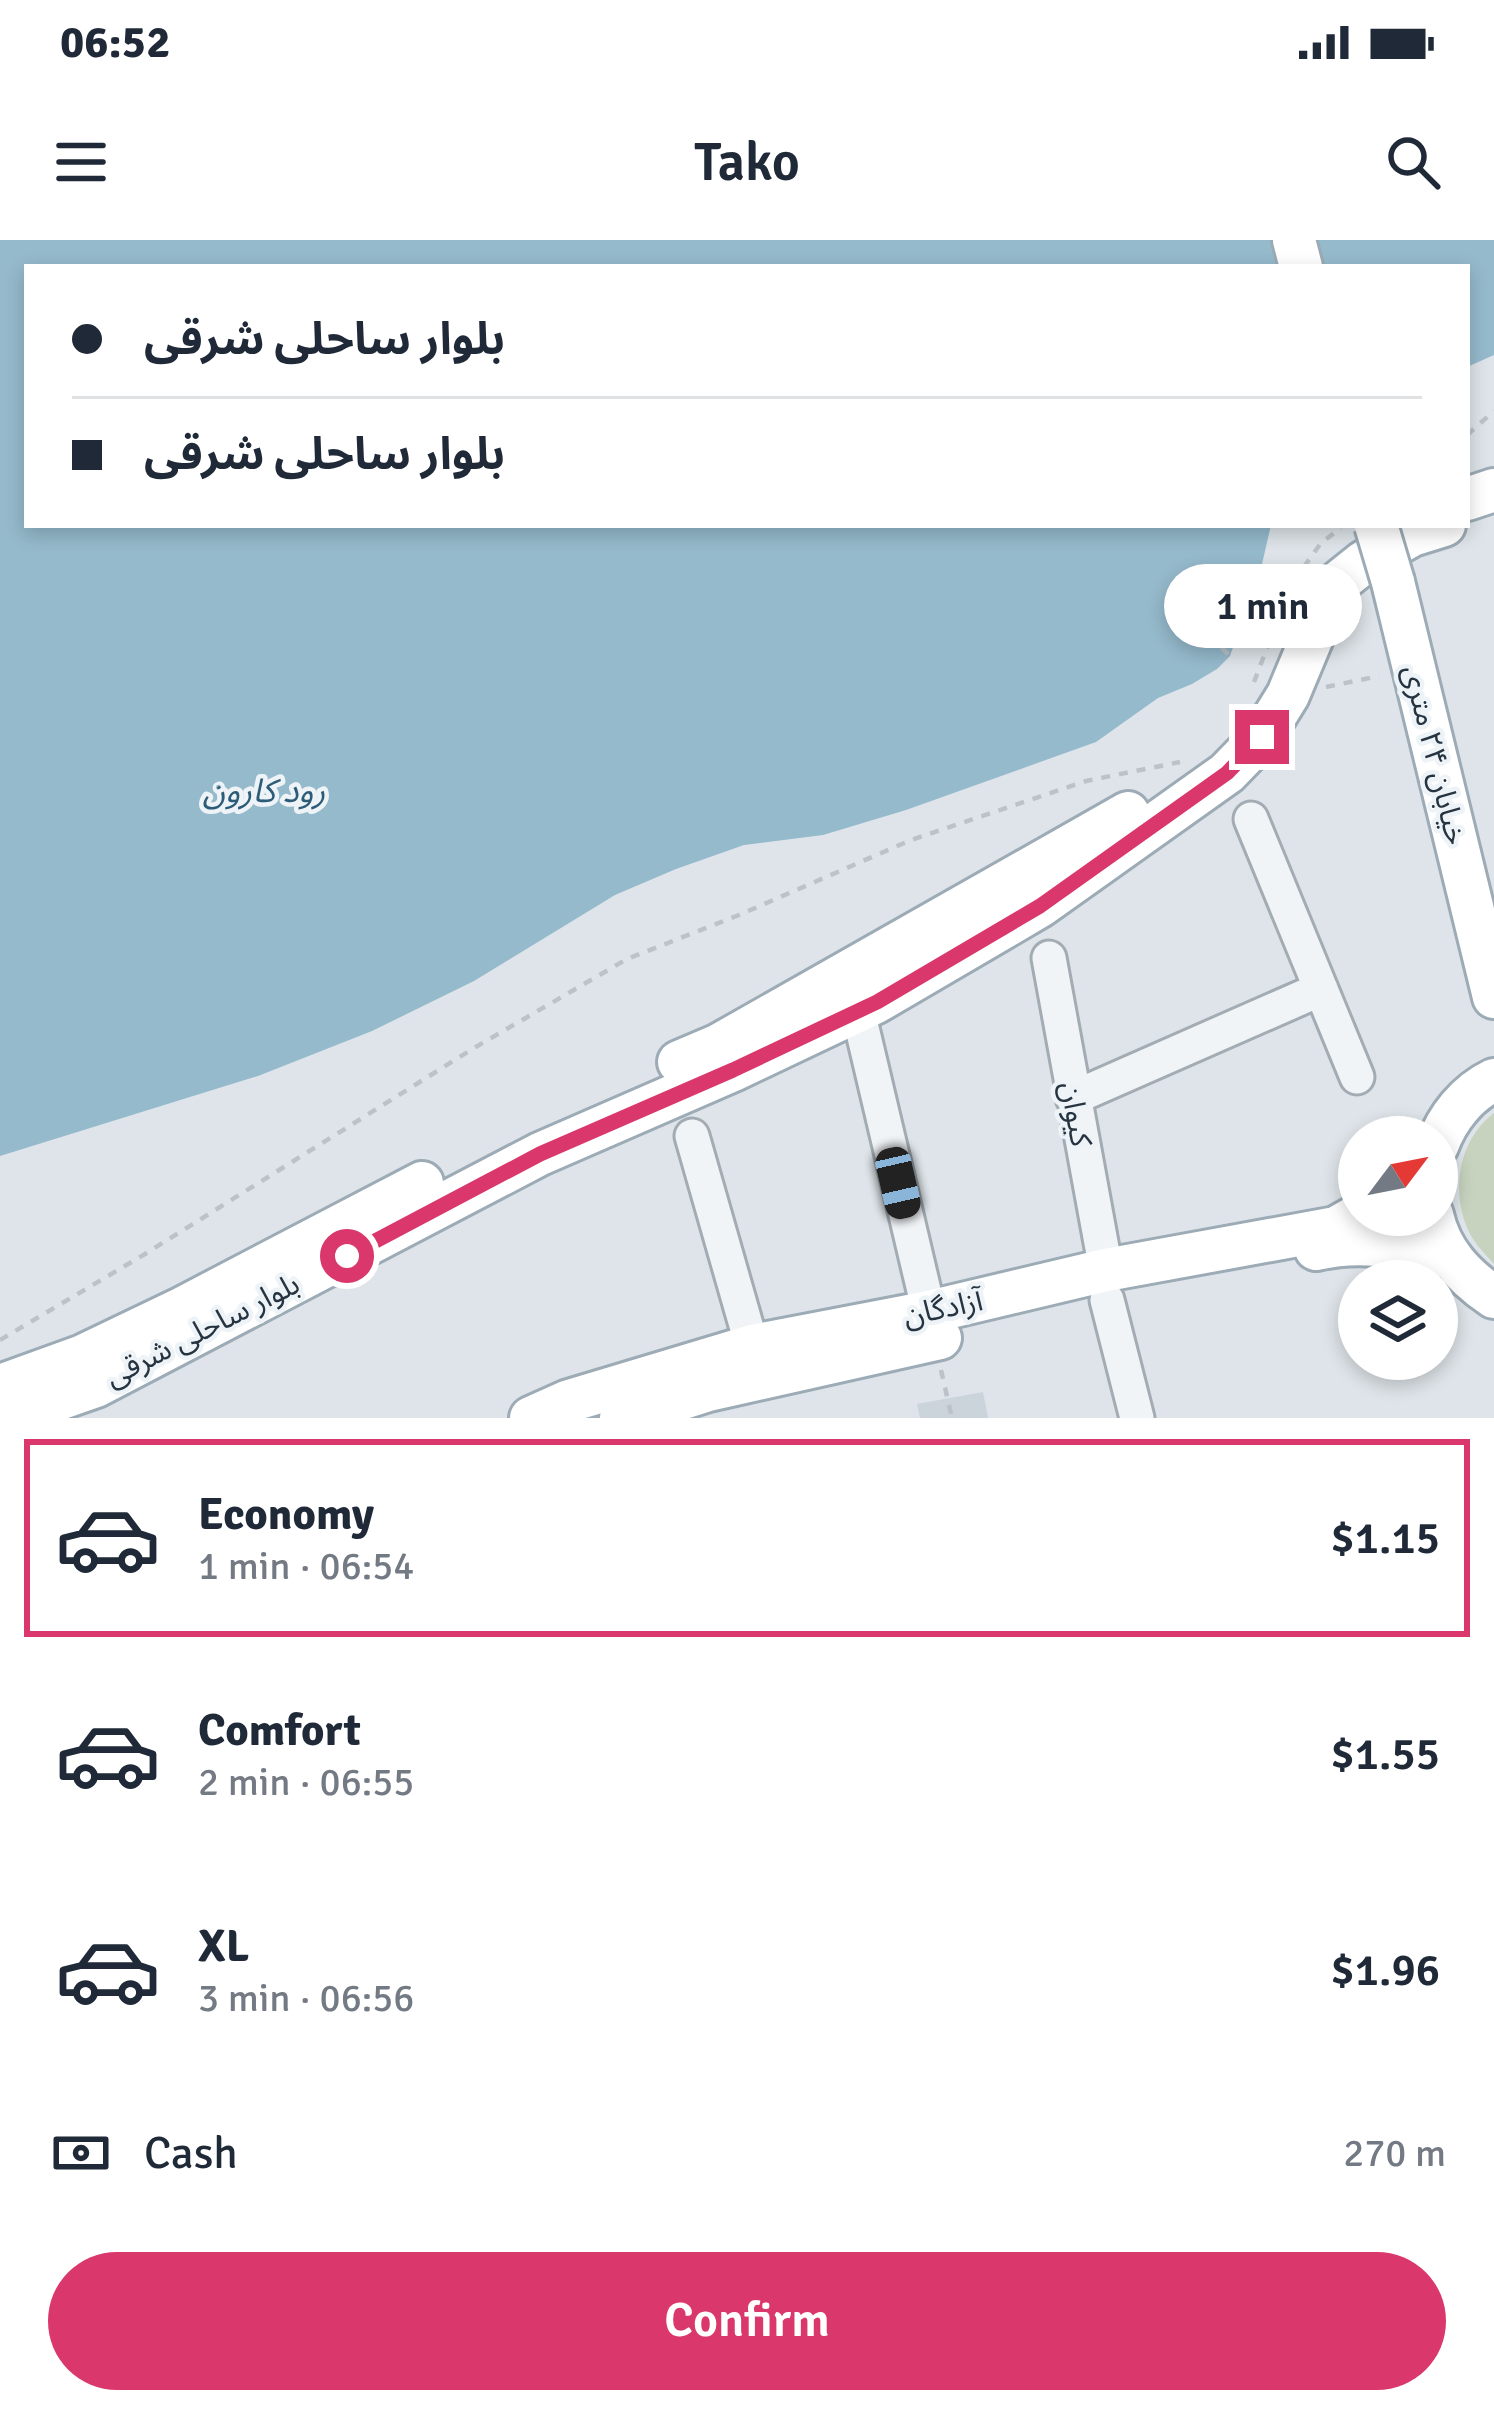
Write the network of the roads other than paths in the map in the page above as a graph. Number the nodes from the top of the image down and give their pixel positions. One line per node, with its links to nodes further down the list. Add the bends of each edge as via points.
1 (1377, 528): 7 (main road, خیابان ۲۴ متری, bridge)
2 (1393, 528): 21 (main road, بلوار ساحلی شرقی, via 1327,571 1246,726 1127,814 719,1045 526,1128 83,1356)
3 (1434, 528): 8 (main road, بلوار ساحلی شرقی, via 1339,582 1288,695 1227,773 1040,906)
4 (1251, 819): 6 (street)
5 (1048, 958): 11 (street, کیوان)
6 (1321, 989): 9 (street); 11 (street)
7 (1494, 997)
8 (858, 1011): 19 (street); 22 (main road, بلوار ساحلی شرقی, via 540,1154 96,1386)
9 (1357, 1077)
10 (1494, 1080): 12 (main road)
11 (1073, 1098): 17 (street, کیوان)
12 (1452, 1116)
13 (692, 1136): 20 (street)
14 (1338, 1227): 17 (main road, آزادگان)
15 (1439, 1236): 16 (main road)
16 (1449, 1257): 17 (main road, آزادگان, via 1340,1244); 18 (main road)
17 (1106, 1285): 19 (main road, آزادگان); 24 (main road, آزادگان); 25 (street, کیوان)
18 (1494, 1297)
19 (928, 1312): 20 (main road, آزادگان)
20 (752, 1346): 23 (main road, آزادگان)
21 (0, 1386)
22 (4, 1418)
23 (531, 1418)
24 (621, 1418)
25 (1137, 1418)

